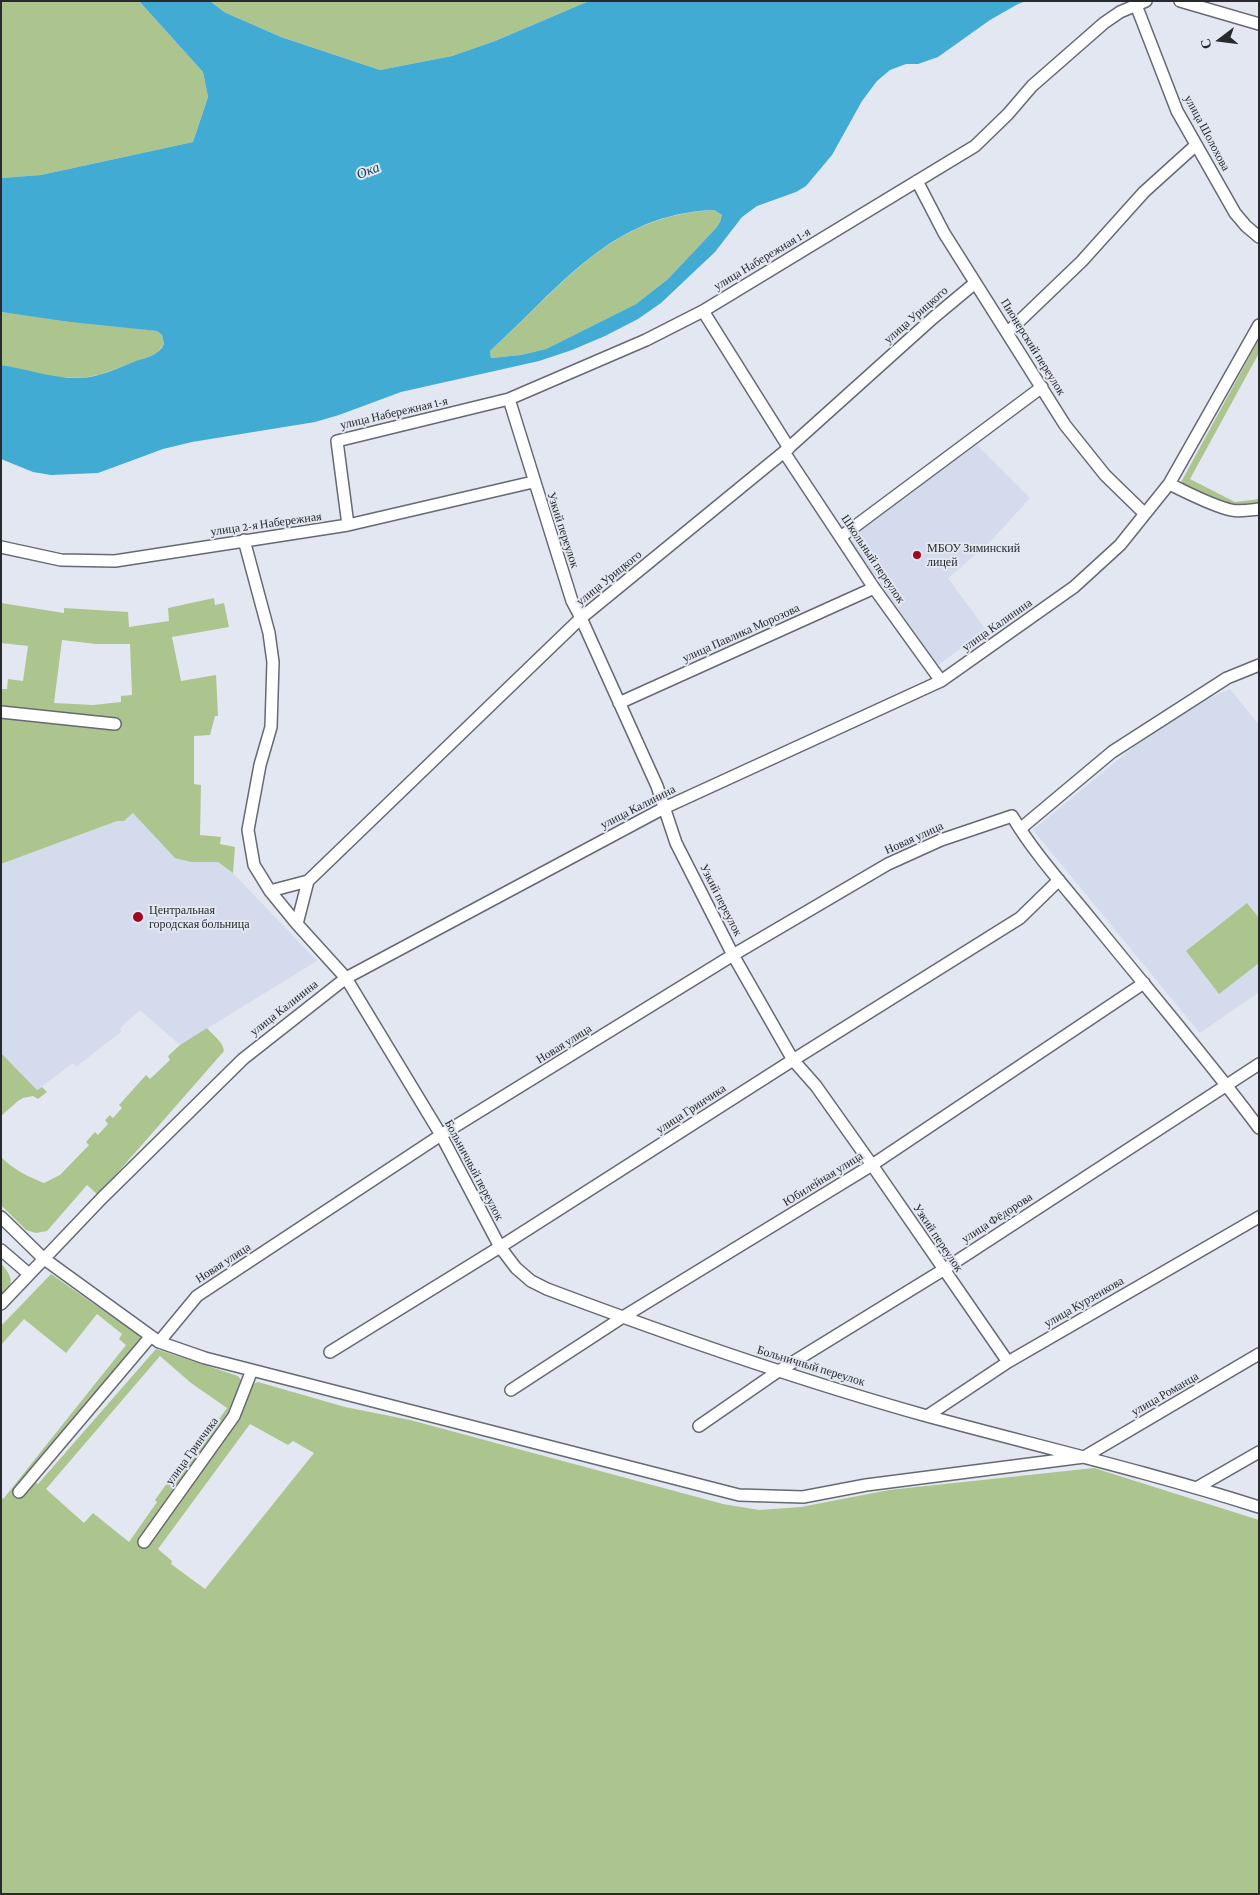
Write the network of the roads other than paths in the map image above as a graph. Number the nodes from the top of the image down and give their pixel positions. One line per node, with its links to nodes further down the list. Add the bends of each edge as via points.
1 (1180, 1): 3 (street)
2 (1141, 3): 4 (street, улица Шолохова, via 1177,110); 5 (street, улица Набережная 1-я, via 1104,23 1057,63 975,146)
3 (1259, 24)
4 (1196, 145): 6 (street, улица Шолохова, via 1235,213); 10 (street, via 1144,192 1082,261)
5 (916, 181): 7 (street, Пионерский переулок); 8 (street, улица Набережная 1-я)
6 (1259, 237)
7 (975, 282): 10 (street, Пионерский переулок); 13 (street, улица Урицкого)
8 (704, 311): 12 (street, улица Набережная 1-я, via 638,344); 13 (street, Школьный переулок)
9 (1259, 326): 15 (street, улица Калинина)
10 (1008, 332): 11 (street, Пионерский переулок)
11 (1042, 388): 17 (street, Пионерский переулок, via 1105,475); 19 (street)
12 (508, 399): 14 (street, Узкий переулок); 18 (street, улица Набережная 1-я, via 337,441)
13 (787, 450): 19 (street, Школьный переулок); 23 (street, улица Урицкого)
14 (533, 482): 18 (street, улица 2-я Набережная); 23 (street, Узкий переулок, via 572,601)
15 (1169, 484): 16 (street, via 1231,510); 17 (street, улица Калинина)
16 (1259, 509)
17 (1144, 514): 25 (street, улица Калинина, via 1120,545 1074,587)
18 (348, 526): 20 (street, улица 2-я Набережная)
19 (842, 536): 22 (street, Школьный переулок)
20 (244, 540): 21 (street, улица 2-я Набережная, via 115,561 61,560); 33 (street, Больничный переулок, via 269,633 273,662 271,727 248,830 254,865)
21 (1, 547)
22 (874, 588): 25 (street, Школьный переулок); 26 (street, улица Павлика Морозова)
23 (581, 618): 26 (street, Узкий переулок); 32 (street, улица Урицкого)
24 (1259, 665): 30 (street, via 1227,678 1112,752)
25 (940, 681): 29 (street, улица Калинина)
26 (619, 703): 29 (street, Узкий переулок)
27 (1, 712): 28 (street)
28 (115, 724)
29 (664, 808): 35 (street, Узкий переулок, via 676,843); 36 (street, улица Калинина)
30 (1020, 829): 31 (street); 35 (street, Новая улица, via 1012,816 941,840 888,864)
31 (1059, 880): 37 (street); 38 (street, улица Гринчика, via 1020,918)
32 (308, 881): 33 (street); 34 (street)
33 (270, 891): 34 (street, Больничный переулок)
34 (296, 924): 36 (street, Больничный переулок)
35 (734, 955): 38 (street, Узкий переулок); 42 (street, Новая улица)
36 (346, 978): 42 (street, Больничный переулок); 48 (street, улица Калинина, via 243,1059)
37 (1144, 984): 40 (street); 43 (street, Юбилейная улица)
38 (793, 1060): 43 (street, Узкий переулок, via 816,1086); 46 (street, улица Гринчика)
39 (1259, 1064): 40 (street, улица Фёдорова)
40 (1227, 1085): 41 (street); 49 (street, улица Фёдорова)
41 (1259, 1128)
42 (441, 1136): 46 (street, Больничный переулок); 53 (street, Новая улица, via 198,1296)
43 (872, 1165): 49 (street, Узкий переулок); 52 (street, Юбилейная улица)
44 (1259, 1216): 56 (street, улица Курзенкова)
45 (1, 1217): 48 (street)
46 (500, 1247): 52 (street, Больничный переулок, via 531,1281); 54 (street, улица Гринчика)
47 (1, 1250): 50 (street)
48 (43, 1258): 50 (street, улица Калинина); 53 (street)
49 (943, 1270): 56 (street, Узкий переулок); 58 (street, улица Фёдорова)
50 (30, 1274): 51 (street, улица Калинина)
51 (1, 1304)
52 (623, 1318): 58 (street, Больничный переулок); 59 (street, Юбилейная улица)
53 (155, 1339): 57 (street, via 205,1358); 65 (street, Новая улица)
54 (330, 1352)
55 (1259, 1354): 63 (street, улица Романца)
56 (1008, 1362): 60 (street, улица Курзенкова)
57 (252, 1370): 63 (street, via 739,1496 803,1497 866,1485); 67 (street, улица Гринчика, via 234,1416)
58 (777, 1372): 60 (street, Больничный переулок); 61 (street, улица Фёдорова)
59 (511, 1390)
60 (927, 1416): 63 (street, Больничный переулок)
61 (699, 1426)
62 (1259, 1452): 64 (street)
63 (1084, 1457): 64 (street, Больничный переулок)
64 (1198, 1487): 66 (street, Больничный переулок)
65 (19, 1492)
66 (1259, 1507)
67 (144, 1542)

